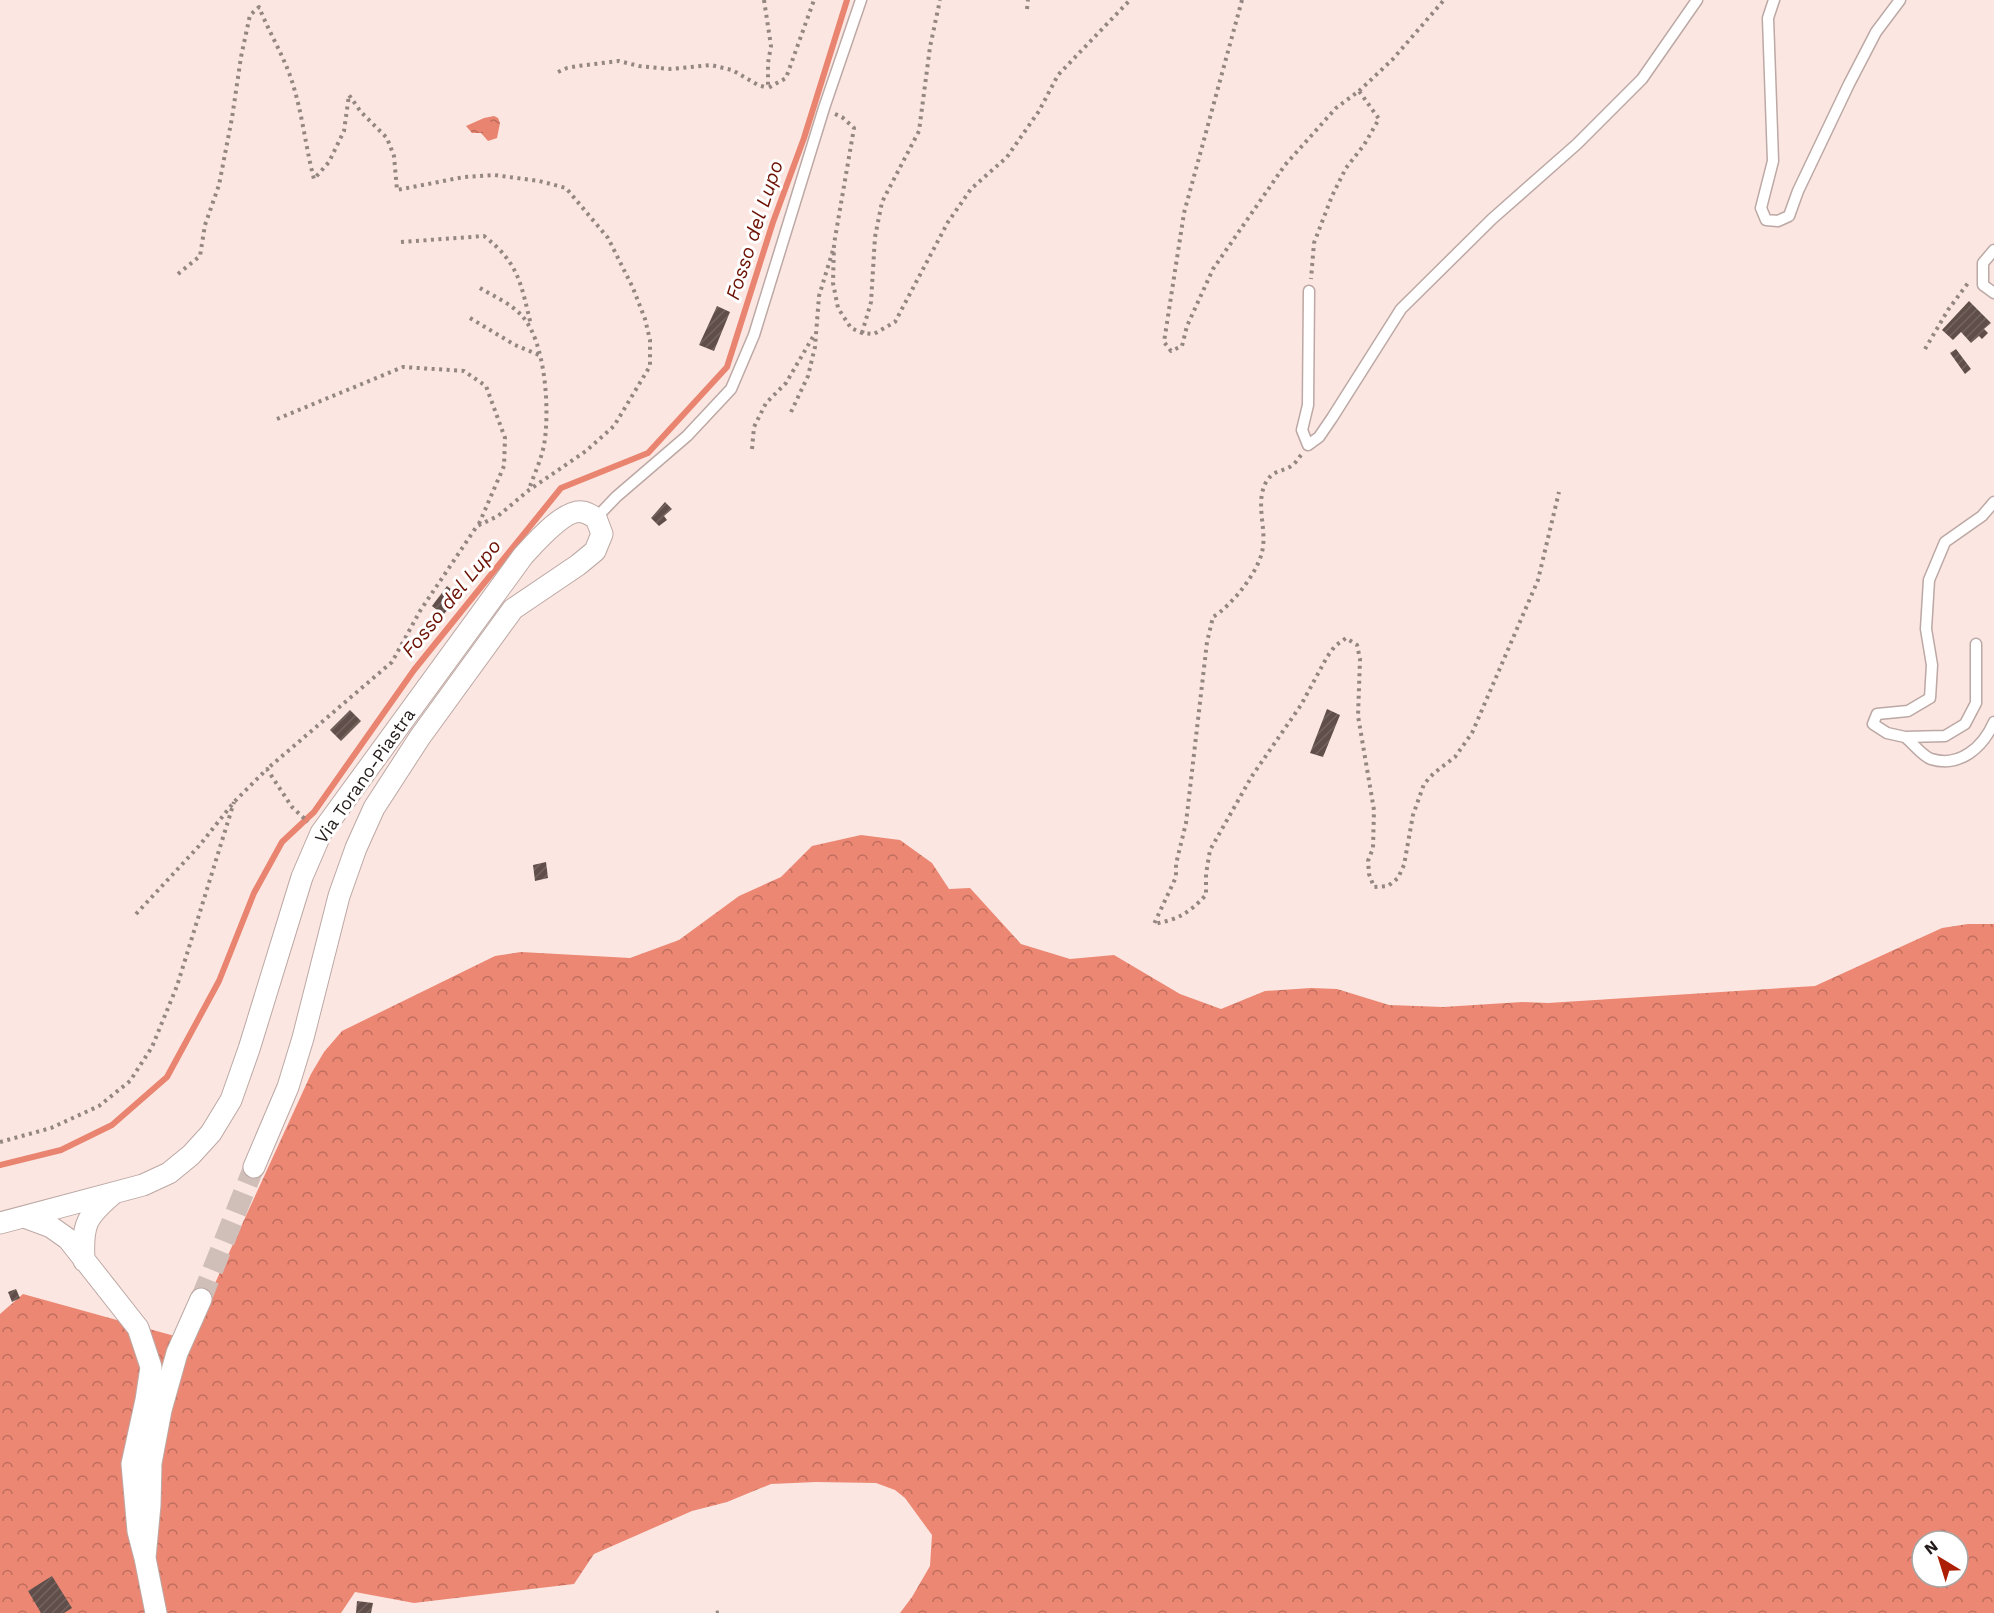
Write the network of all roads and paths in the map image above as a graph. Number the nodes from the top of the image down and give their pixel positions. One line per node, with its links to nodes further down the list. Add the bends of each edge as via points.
1 (764, 0): 14 (path, via 771,46)
2 (814, 0): 14 (path, via 786,78)
3 (861, 0): 16 (lane)
4 (940, 0): 28 (path, via 920,131 882,202 875,237 871,302)
5 (1028, 0): 12 (path)
6 (1130, 0): 28 (path, via 1058,75 1007,158 965,197 895,322 874,334)
7 (1242, 0): 15 (path, via 1184,213 1164,342 1171,351 1182,346 1213,269 1285,165 1336,108)
8 (1444, 0): 15 (path)
9 (1697, 0): 33 (lane, via 1642,79 1401,309 1332,418)
10 (1774, 0): 11 (lane, via 1768,18 1773,161 1761,208 1766,220 1778,221 1789,216 1854,74 1876,32)
11 (1900, 0)
12 (1027, 9)
13 (558, 72): 14 (path, via 619,61 670,69 711,65 732,70)
14 (768, 88)
15 (1359, 91): 23 (path, via 1379,119 1332,196 1314,243)
16 (824, 108): 18 (path, via 854,128); 38 (lane, via 754,335 730,389 687,436)
17 (401, 242): 26 (path, via 484,236 512,263)
18 (834, 244): 27 (path, via 819,296); 28 (path, via 832,283 838,308 851,328)
19 (1994, 250): 20 (lane)
20 (1983, 263): 24 (lane, via 1983,285); 29 (path, via 1948,310)
21 (178, 274): 35 (path, via 200,256 205,225 219,185 250,15 259,7 294,88 314,179 344,131 349,95 387,138 394,156 397,190 494,175 539,181 566,188 608,238 645,319 650,366 614,426 586,451)
22 (480, 288): 26 (path, via 521,314)
23 (1309, 291): 33 (lane, via 1308,405 1302,430)
24 (1994, 293)
25 (470, 318): 30 (path)
26 (532, 328): 30 (path)
27 (816, 332): 31 (path, via 808,376); 34 (path, via 786,382 766,403 754,427)
28 (862, 333)
29 (1926, 349)
30 (540, 356): 35 (path, via 547,396 544,446)
31 (791, 412)
32 (277, 419): 39 (path, via 403,367 464,371 486,386 505,438 504,466)
33 (1308, 445): 36 (path, via 1291,466 1278,470 1267,480 1260,500 1262,552 1226,609 1213,617 1176,877 1154,924 1172,921 1191,911 1206,895 1210,850 1251,776 1301,705 1327,657 1346,638 1357,645 1360,660 1358,716 1374,810 1369,874 1374,887 1388,886 1398,878 1424,784 1455,757 1472,733 1538,580)
34 (752, 449)
35 (529, 490): 39 (path, via 498,516)
36 (1559, 492)
37 (1994, 501): 42 (lane, via 1982,516 1945,542 1929,580 1926,628 1932,665 1930,698 1908,711 1877,714 1873,724 1887,733)
38 (596, 518): 48 (street, via 602,534 595,550 513,609 374,808 339,896 288,1087); 49 (street, Via Torano-Piastra, via 582,511 570,514 523,556 321,833 302,877 231,1101 211,1133 169,1173 143,1185)
39 (477, 526): 43 (path, via 420,611 392,662)
40 (1976, 644): 42 (lane, via 1976,703 1965,724 1945,736)
41 (1994, 722): 42 (lane, via 1978,748 1956,761 1930,758)
42 (1905, 737)
43 (267, 769): 44 (path); 45 (path)
44 (234, 802): 46 (path); 47 (path, via 177,986 152,1047 130,1081 99,1106 51,1128)
45 (298, 813)
46 (136, 914)
47 (0, 1142)
48 (254, 1167)
49 (116, 1191): 50 (street, Via Torano-Piastra); 52 (street, Via Torano-Piastra, via 93,1212 83,1234)
50 (24, 1217): 51 (street, Via Torano-Piastra); 52 (street, via 51,1227 68,1239)
51 (0, 1223)
52 (84, 1261): 54 (street, via 138,1328 151,1367)
53 (201, 1299): 54 (street, via 177,1353)
54 (142, 1464): 55 (street, via 150,1505 145,1558)
55 (156, 1613)

